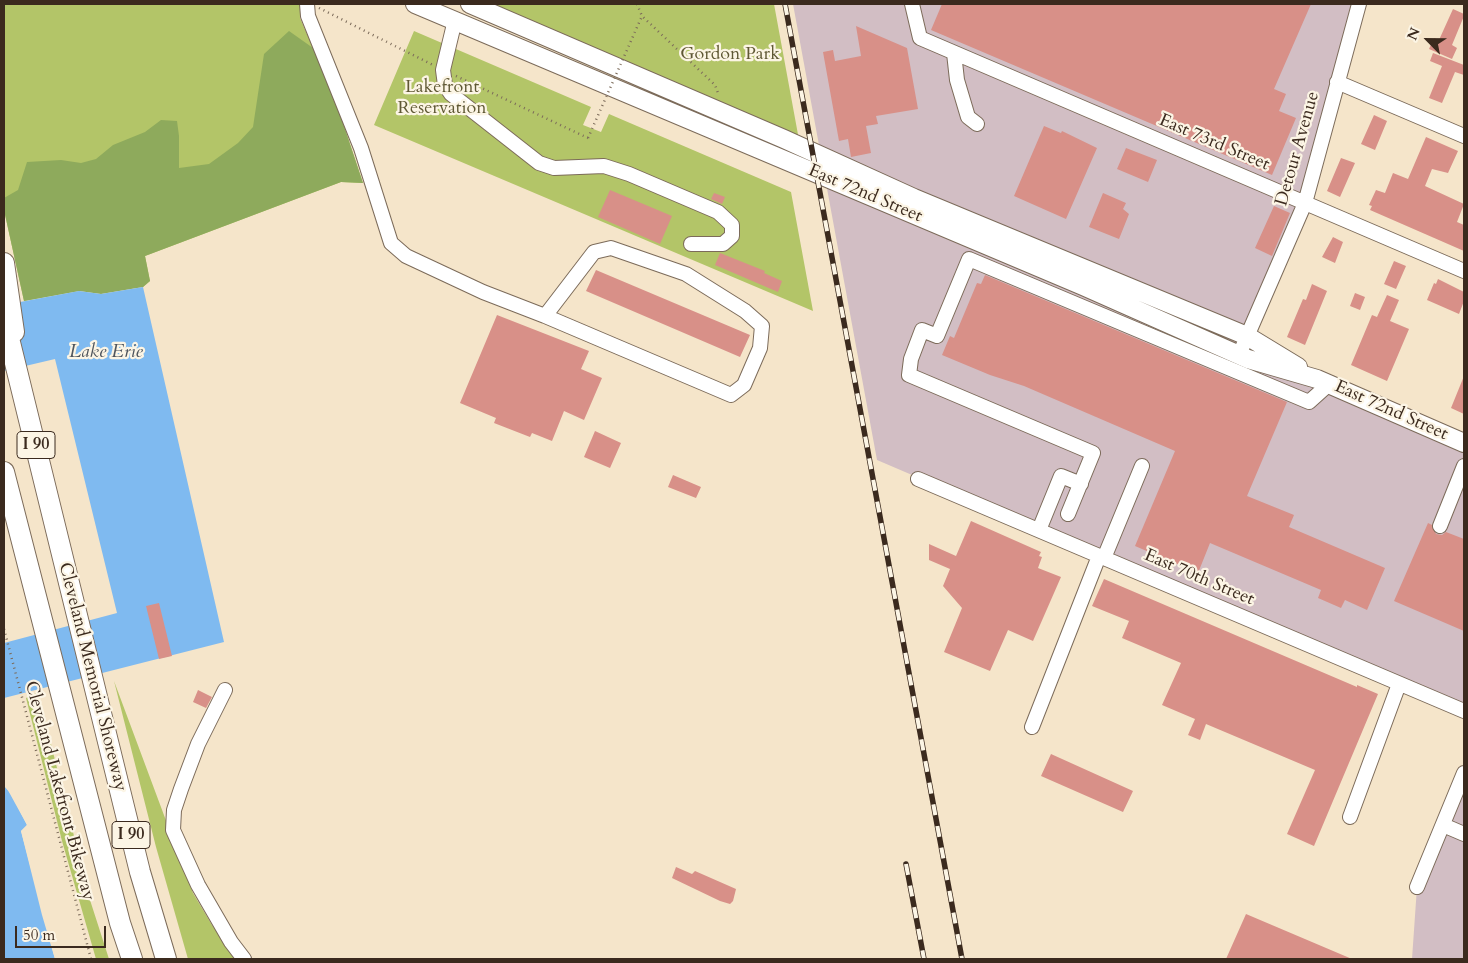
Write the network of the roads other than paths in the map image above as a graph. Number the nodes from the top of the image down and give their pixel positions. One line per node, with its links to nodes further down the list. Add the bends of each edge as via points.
1 (307, 4): 16 (street, via 308,16 361,148 391,243 406,256 483,292)
2 (414, 4): 7 (main road, East 72nd Street)
3 (463, 4): 7 (main road)
4 (470, 4): 18 (main road, East 72nd Street, via 914,198)
5 (912, 4): 8 (street, East 73rd Street, via 920,38)
6 (1359, 4): 9 (street, Detour Avenue)
7 (455, 20): 13 (street, via 443,70 445,85 451,94 539,163 562,168 604,166 620,171 718,212 732,226 732,236 723,244); 19 (main road, East 72nd Street)
8 (951, 51): 10 (street, via 968,117); 12 (street, East 73rd Street)
9 (1337, 82): 11 (street); 12 (street, Detour Avenue)
10 (977, 124)
11 (1464, 136)
12 (1305, 203): 15 (street, East 73rd Street); 18 (street, Detour Avenue)
13 (691, 244)
14 (5, 270): 21 (highway)
15 (1464, 271)
16 (545, 316): 16 (street, via 731,395 744,385 760,348 762,326 745,311 686,274 611,248 594,252)
17 (4, 318): 21 (highway, I 90)
18 (1247, 336): 19 (street, Detour Avenue); 20 (main road, East 72nd Street)
19 (1239, 355): 20 (main road, East 72nd Street)
20 (1323, 381): 22 (main road, East 72nd Street); 27 (street, via 1309,402 969,259 937,336 922,330 911,359 909,375 1093,453)
21 (23, 393): 42 (highway, Cleveland Memorial Shoreway / I 90, via 140,872)
22 (1464, 443)
23 (1142, 466): 31 (street)
24 (1464, 466): 29 (street)
25 (4, 472): 41 (highway, Cleveland Memorial Shoreway / I 90, via 66,719)
26 (918, 479): 30 (street, East 70th Street)
27 (1081, 484): 28 (street); 30 (street, via 1061,476)
28 (1068, 514)
29 (1440, 526)
30 (1039, 530): 31 (street, East 70th Street)
31 (1101, 557): 32 (street, East 70th Street); 35 (street)
32 (1399, 684): 34 (street, East 70th Street); 37 (street)
33 (225, 690): 43 (street, via 198,744 181,788 174,810 174,830 198,885)
34 (1464, 711)
35 (1032, 727)
36 (1464, 773): 38 (street)
37 (1350, 817)
38 (1442, 824): 39 (street); 40 (street)
39 (1464, 834)
40 (1417, 887)
41 (132, 959)
42 (166, 959)
43 (244, 959)

